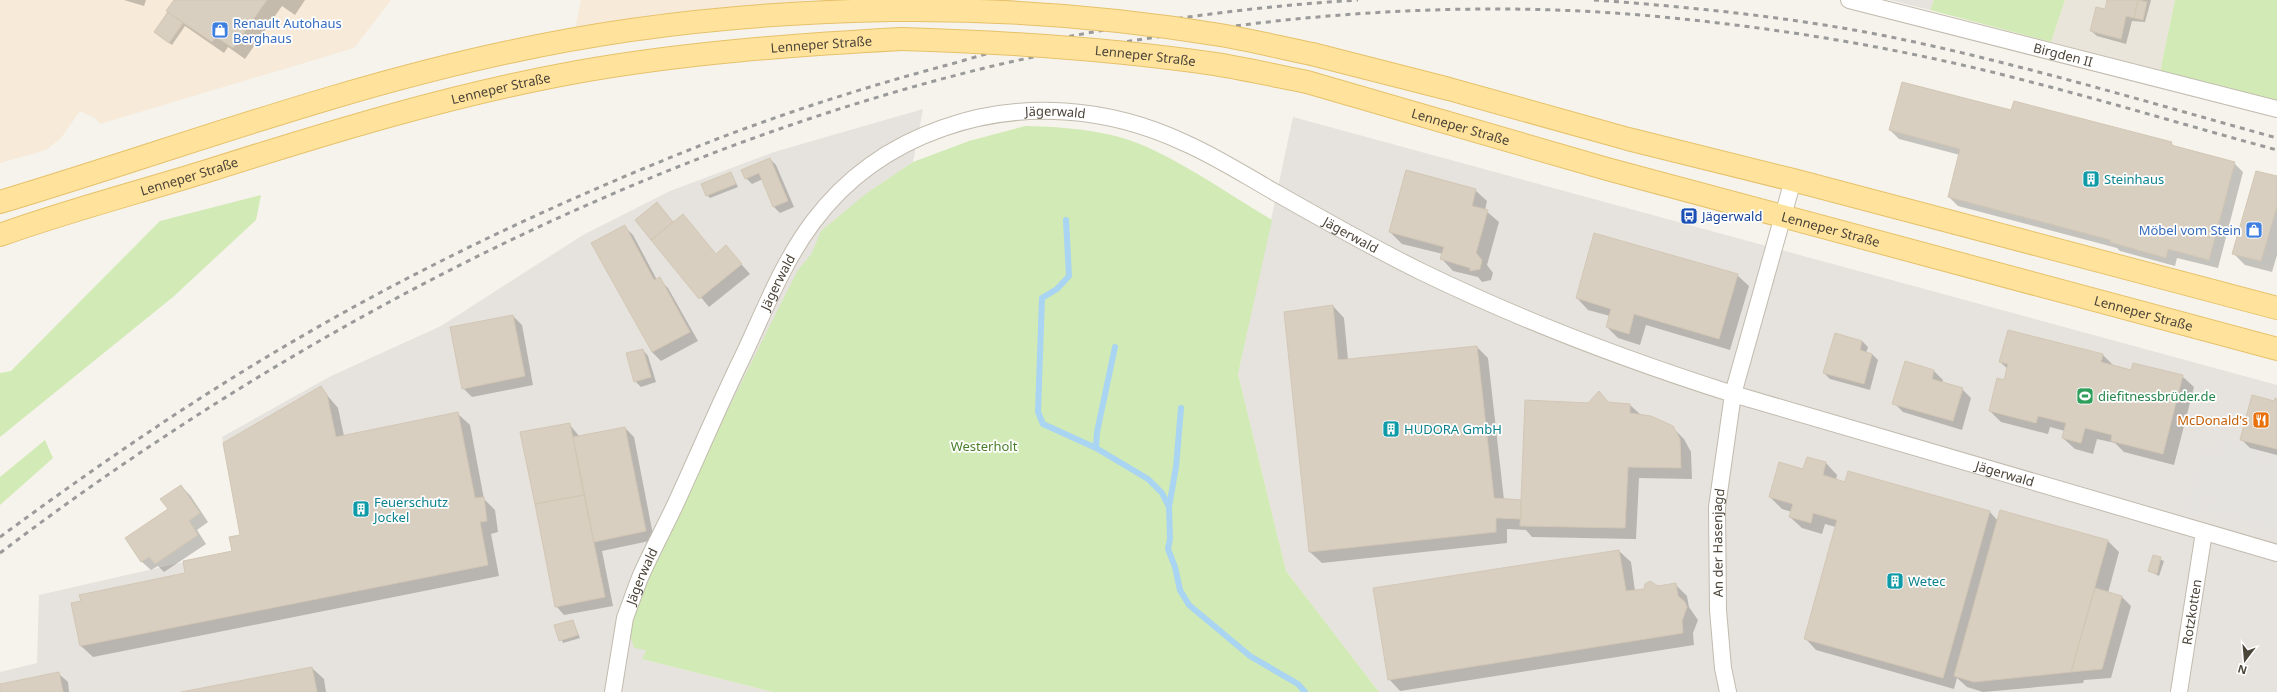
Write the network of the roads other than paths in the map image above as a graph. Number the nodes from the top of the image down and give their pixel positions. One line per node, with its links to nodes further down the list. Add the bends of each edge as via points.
1 (1849, 0): 2 (street, Birgden II)
2 (2277, 109)
3 (1793, 180): 4 (main road, bridge, via 1628,139 1312,54 1221,35 1132,23 1005,12 894,10 778,14 647,27 511,51 276,113); 5 (street); 7 (main road)
4 (0, 202)
5 (1784, 217): 6 (main road, Lenneper Straße, bridge, via 1607,170 1307,82 1216,64 1111,51 1001,42 901,39 790,46 580,71 487,91 335,131); 8 (main road, Lenneper Straße); 9 (street)
6 (0, 235)
7 (2277, 308)
8 (2277, 349)
9 (1733, 394): 10 (street, Jägerwald); 12 (street, Jägerwald, via 1641,364 1553,331 1466,293 1394,258 1184,142 1140,126 1094,114 1051,110 1009,111 966,120 922,136 856,175 834,196 793,250 639,580 627,611); 13 (street, An der Hasenjagd, via 1717,507 1718,610)
10 (2204, 532): 11 (street, Jägerwald); 14 (street, Rotzkotten)
11 (2277, 553)
12 (613, 692)
13 (1728, 692)
14 (2179, 692)

